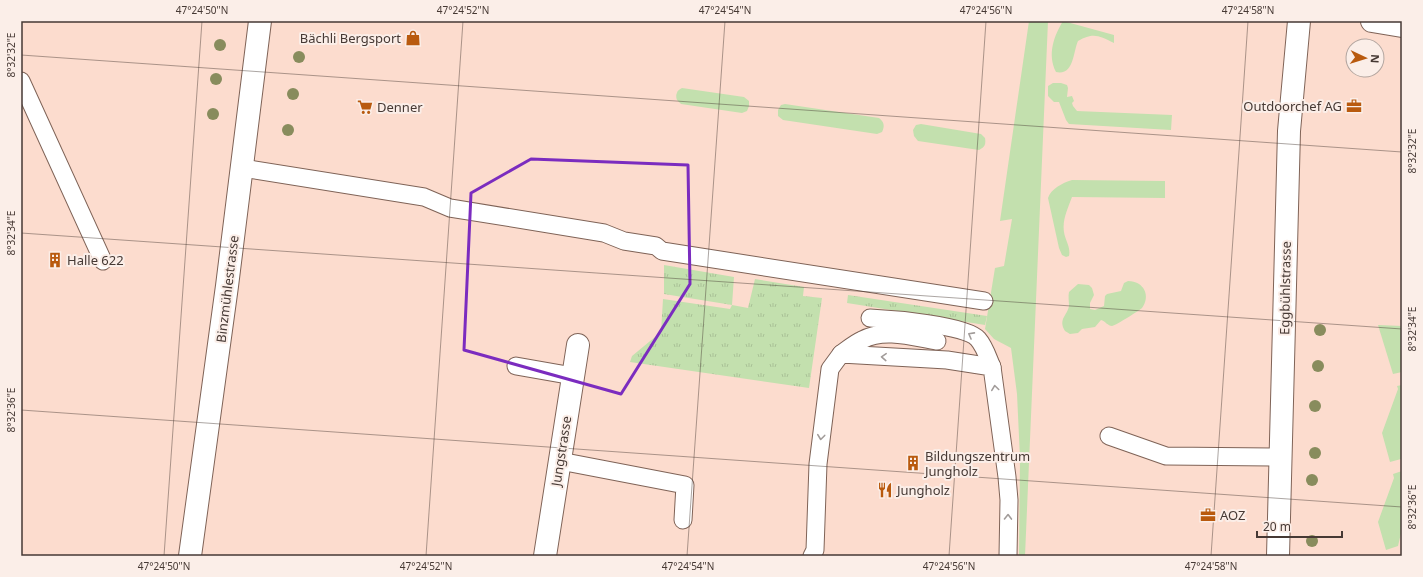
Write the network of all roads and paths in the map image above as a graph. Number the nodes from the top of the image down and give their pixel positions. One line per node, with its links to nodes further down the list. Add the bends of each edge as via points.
1 (260, 21): 6 (street, Binzmühlestrasse)
2 (1299, 21): 17 (street, Eggbühlstrasse, via 1289,131)
3 (1372, 21): 4 (street)
4 (1402, 26)
5 (21, 81): 7 (lane)
6 (242, 168): 8 (lane, via 424,197 450,208 604,233 624,241 656,246 662,251); 20 (street, Binzmühlestrasse)
7 (102, 261)
8 (984, 301)
9 (870, 318): 14 (lane, one-way to 9, via 978,338 966,332 913,322)
10 (936, 341): 12 (lane, via 894,334 875,334)
11 (578, 345): 15 (street, Jungstrasse)
12 (841, 354): 14 (lane, one-way to 12, via 947,360); 22 (lane, one-way to 22, via 830,369 818,464 815,550)
13 (516, 366): 15 (lane)
14 (992, 367): 23 (lane, one-way to 14, via 1009,500)
15 (573, 376): 18 (street, Jungstrasse)
16 (1109, 436): 17 (lane, via 1166,456)
17 (1281, 457): 24 (street, Eggbühlstrasse)
18 (560, 461): 19 (lane, via 685,485); 21 (street, Jungstrasse)
19 (683, 520)
20 (190, 556)
21 (545, 556)
22 (812, 556)
23 (1008, 556)
24 (1278, 556)

